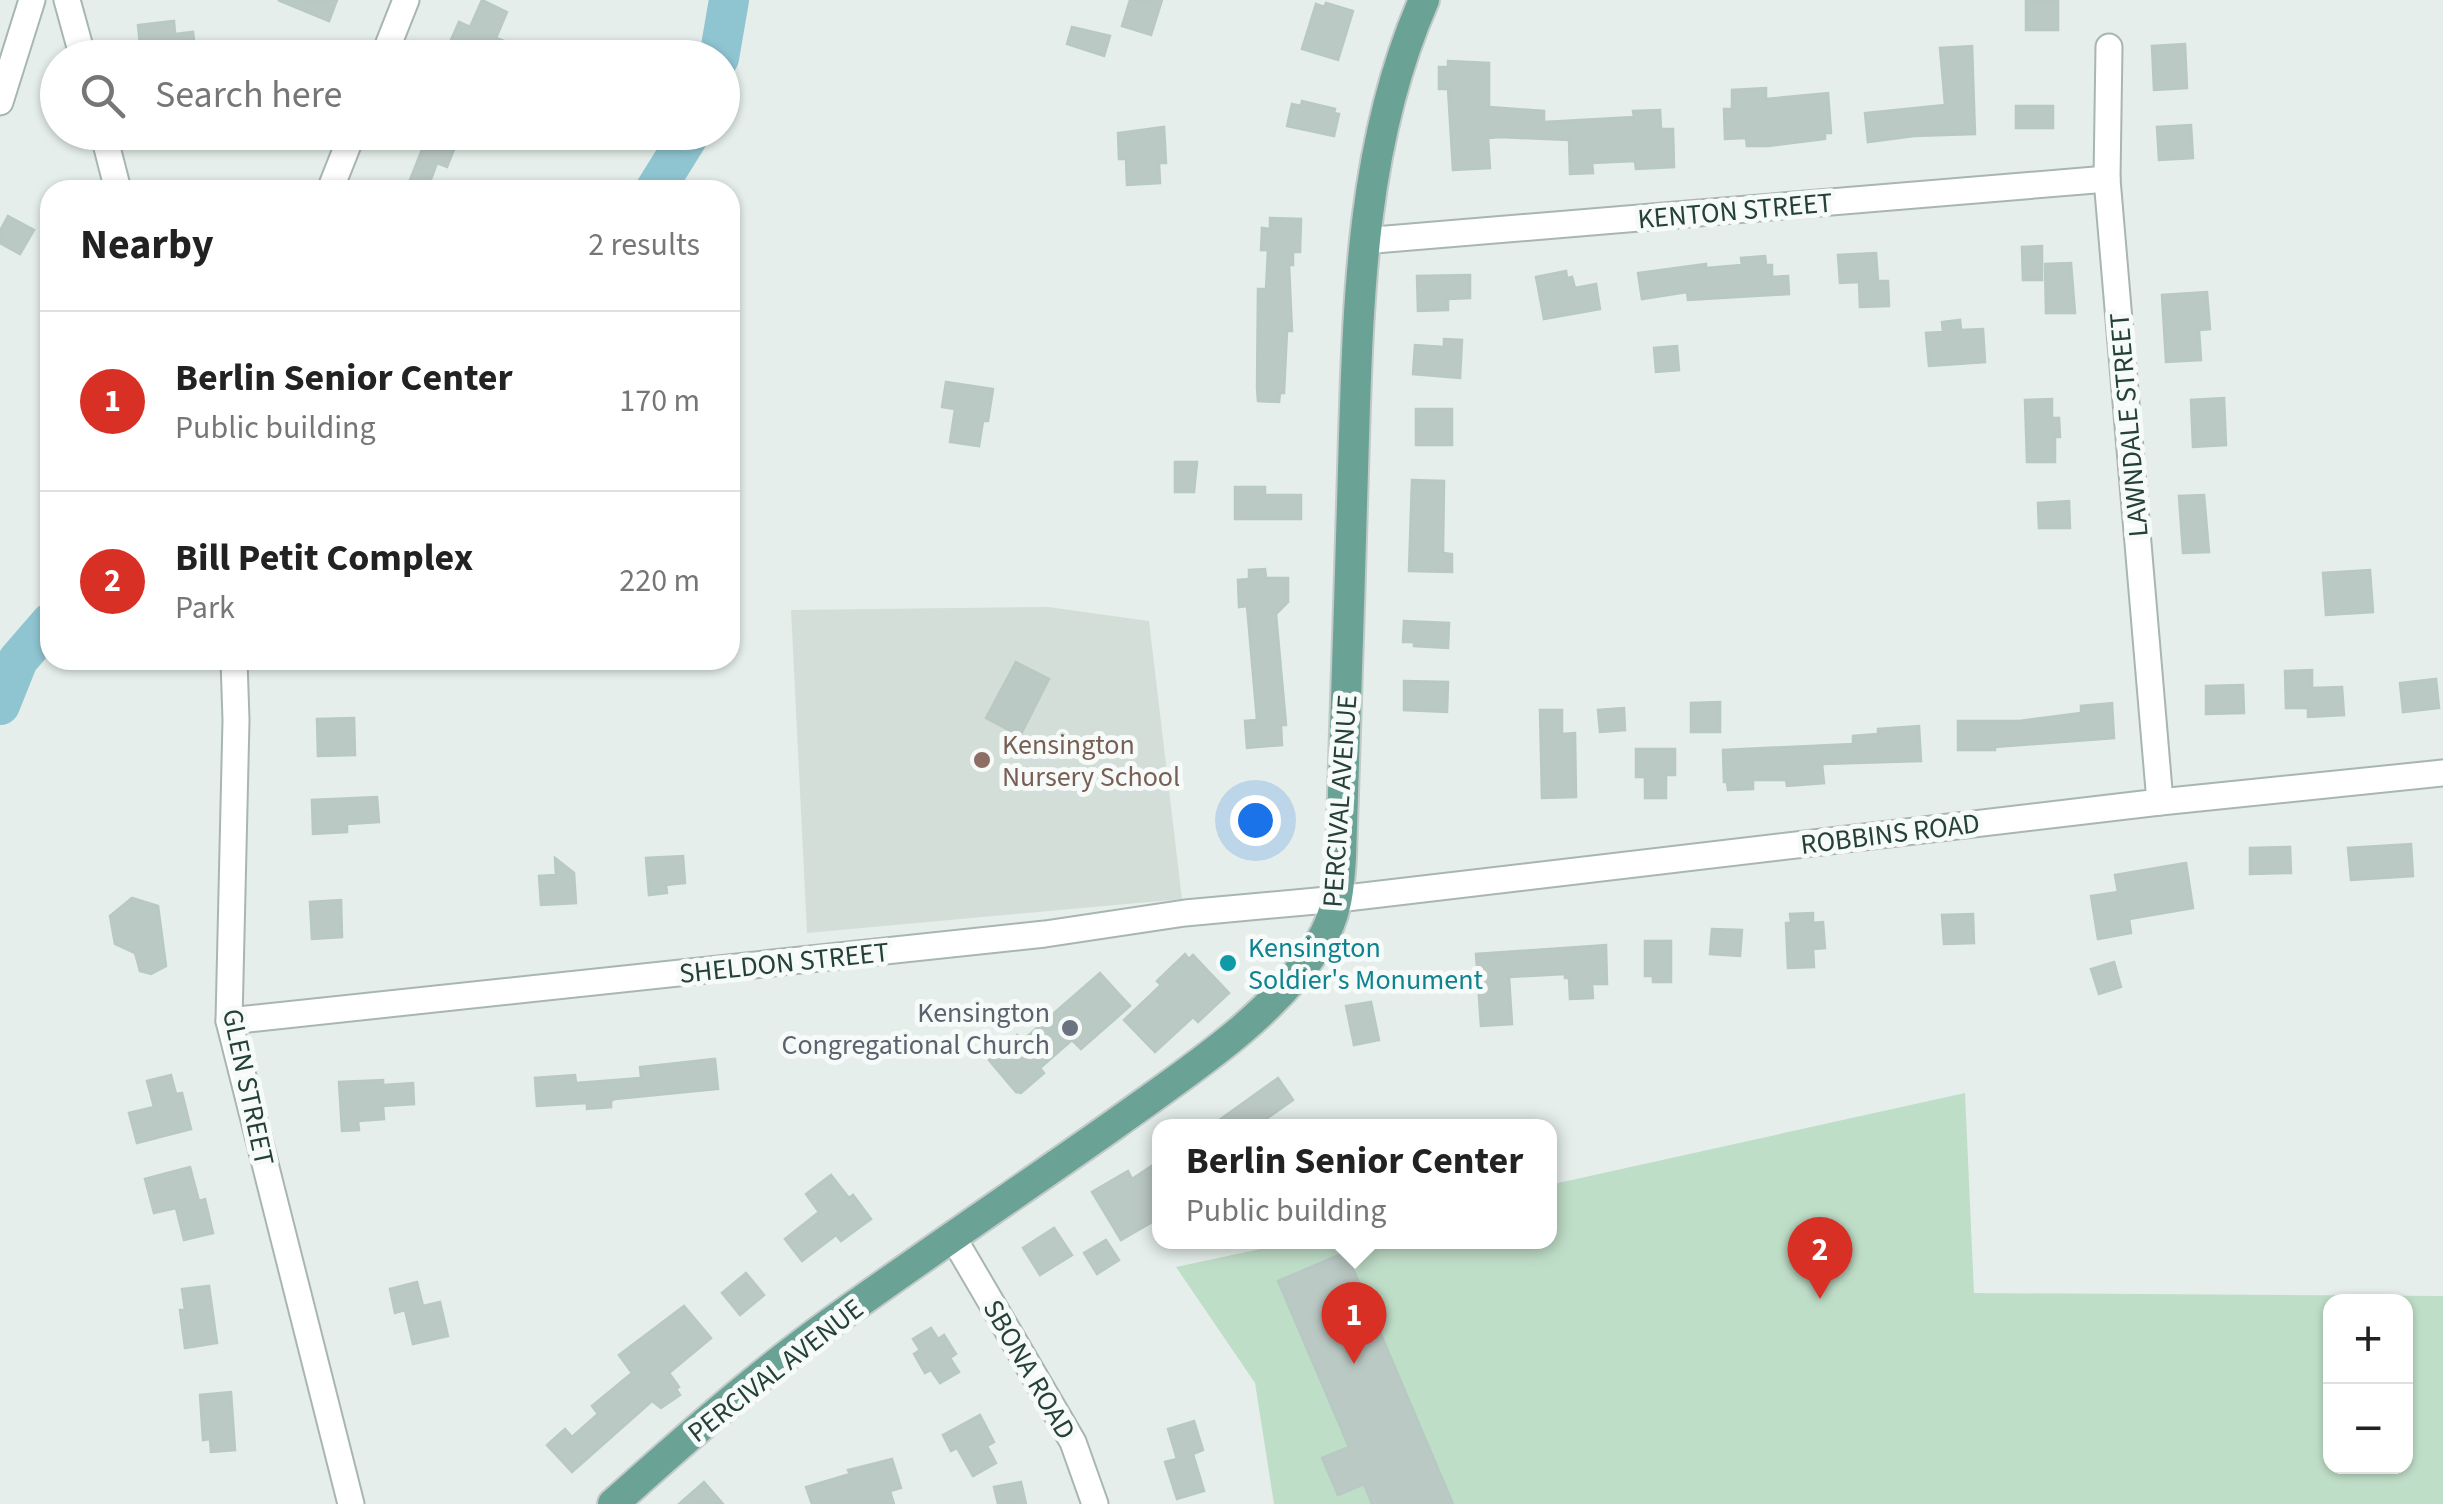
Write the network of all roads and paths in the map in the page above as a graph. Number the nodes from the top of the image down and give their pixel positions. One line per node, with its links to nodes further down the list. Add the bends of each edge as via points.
1 (32, 0): 8 (street)
2 (67, 0): 5 (street)
3 (406, 0): 6 (street)
4 (1424, 0): 14 (main road, PERCIVAL AVENUE, via 1380,136)
5 (77, 40)
6 (390, 40)
7 (2109, 47): 11 (street, LAWNDALE STREET)
8 (0, 102)
9 (108, 150): 12 (street)
10 (346, 150): 13 (street)
11 (2107, 179): 14 (street, KENTON STREET); 17 (street, LAWNDALE STREET)
12 (115, 180)
13 (334, 180)
14 (1363, 241): 18 (main road, PERCIVAL AVENUE)
15 (234, 670): 19 (street, GLEN STREET)
16 (2443, 773): 17 (street, ROBBINS ROAD)
17 (2160, 802): 18 (street, ROBBINS ROAD)
18 (1338, 898): 19 (street, SHELDON STREET); 20 (main road, PERCIVAL AVENUE, via 1311,955 1227,1042)
19 (229, 1020): 21 (street, GLEN STREET)
20 (954, 1239): 22 (main road, PERCIVAL AVENUE, via 827,1326); 23 (street, SBONA ROAD, via 1073,1442)
21 (351, 1504)
22 (612, 1504)
23 (1095, 1504)

